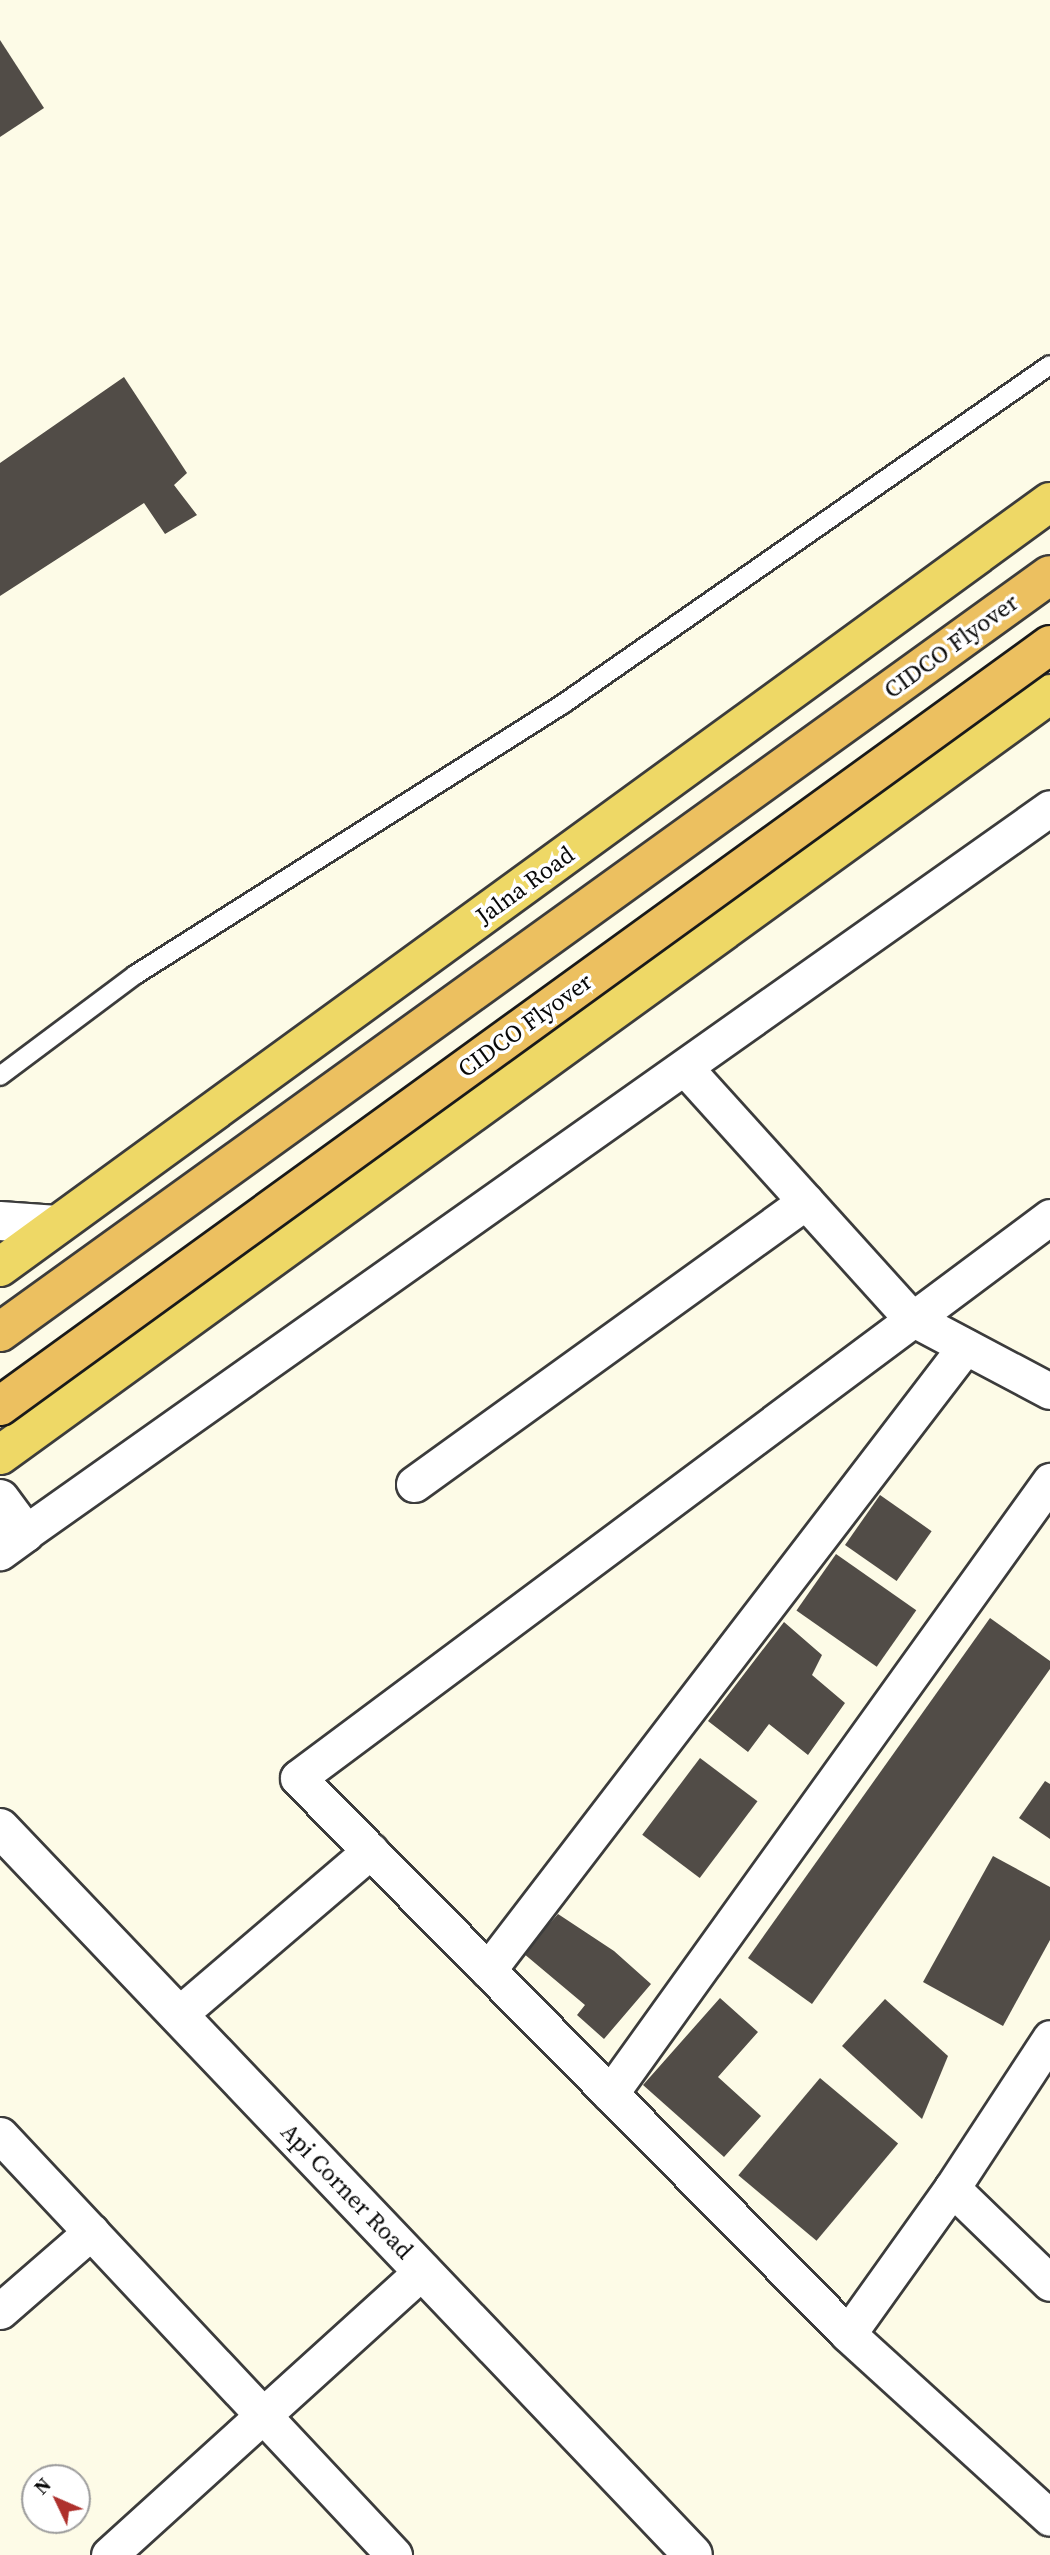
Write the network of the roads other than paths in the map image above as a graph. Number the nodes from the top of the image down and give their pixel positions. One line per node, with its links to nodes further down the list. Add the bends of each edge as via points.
1 (1050, 365): 8 (lane, via 563,704 135,975)
2 (1050, 502): 12 (main road, Jalna Road)
3 (1050, 575): 15 (highway, CIDCO Flyover)
4 (1050, 645): 18 (highway, CIDCO Flyover, bridge)
5 (1050, 694): 19 (main road)
6 (1050, 808): 7 (street)
7 (686, 1069): 9 (street); 23 (street)
8 (0, 1076)
9 (806, 1201): 14 (street); 21 (street)
10 (1050, 1217): 14 (street)
11 (0, 1222): 12 (street)
12 (57, 1225): 13 (main road, Jalna Road)
13 (0, 1267)
14 (910, 1317): 16 (street); 25 (street, via 298,1778)
15 (0, 1332)
16 (965, 1347): 17 (street); 26 (street)
17 (1050, 1391)
18 (0, 1403): 19 (street)
19 (13, 1446)
20 (1050, 1481): 29 (street)
21 (414, 1484)
22 (0, 1499): 23 (street)
23 (12, 1542)
24 (0, 1828): 27 (street, Api Corner Road)
25 (370, 1851): 26 (street); 27 (street)
26 (488, 1970): 29 (street)
27 (178, 2015): 33 (street, Api Corner Road)
28 (1050, 2038): 31 (street)
29 (610, 2094): 36 (street)
30 (0, 2135): 32 (street)
31 (952, 2188): 34 (street); 36 (street)
32 (91, 2232): 35 (street); 37 (street)
33 (423, 2270): 37 (street); 41 (street, Api Corner Road)
34 (1050, 2283)
35 (0, 2311)
36 (848, 2334): 38 (street)
37 (263, 2416): 39 (street); 40 (street)
38 (1050, 2518)
39 (109, 2555)
40 (394, 2555)
41 (693, 2555)

